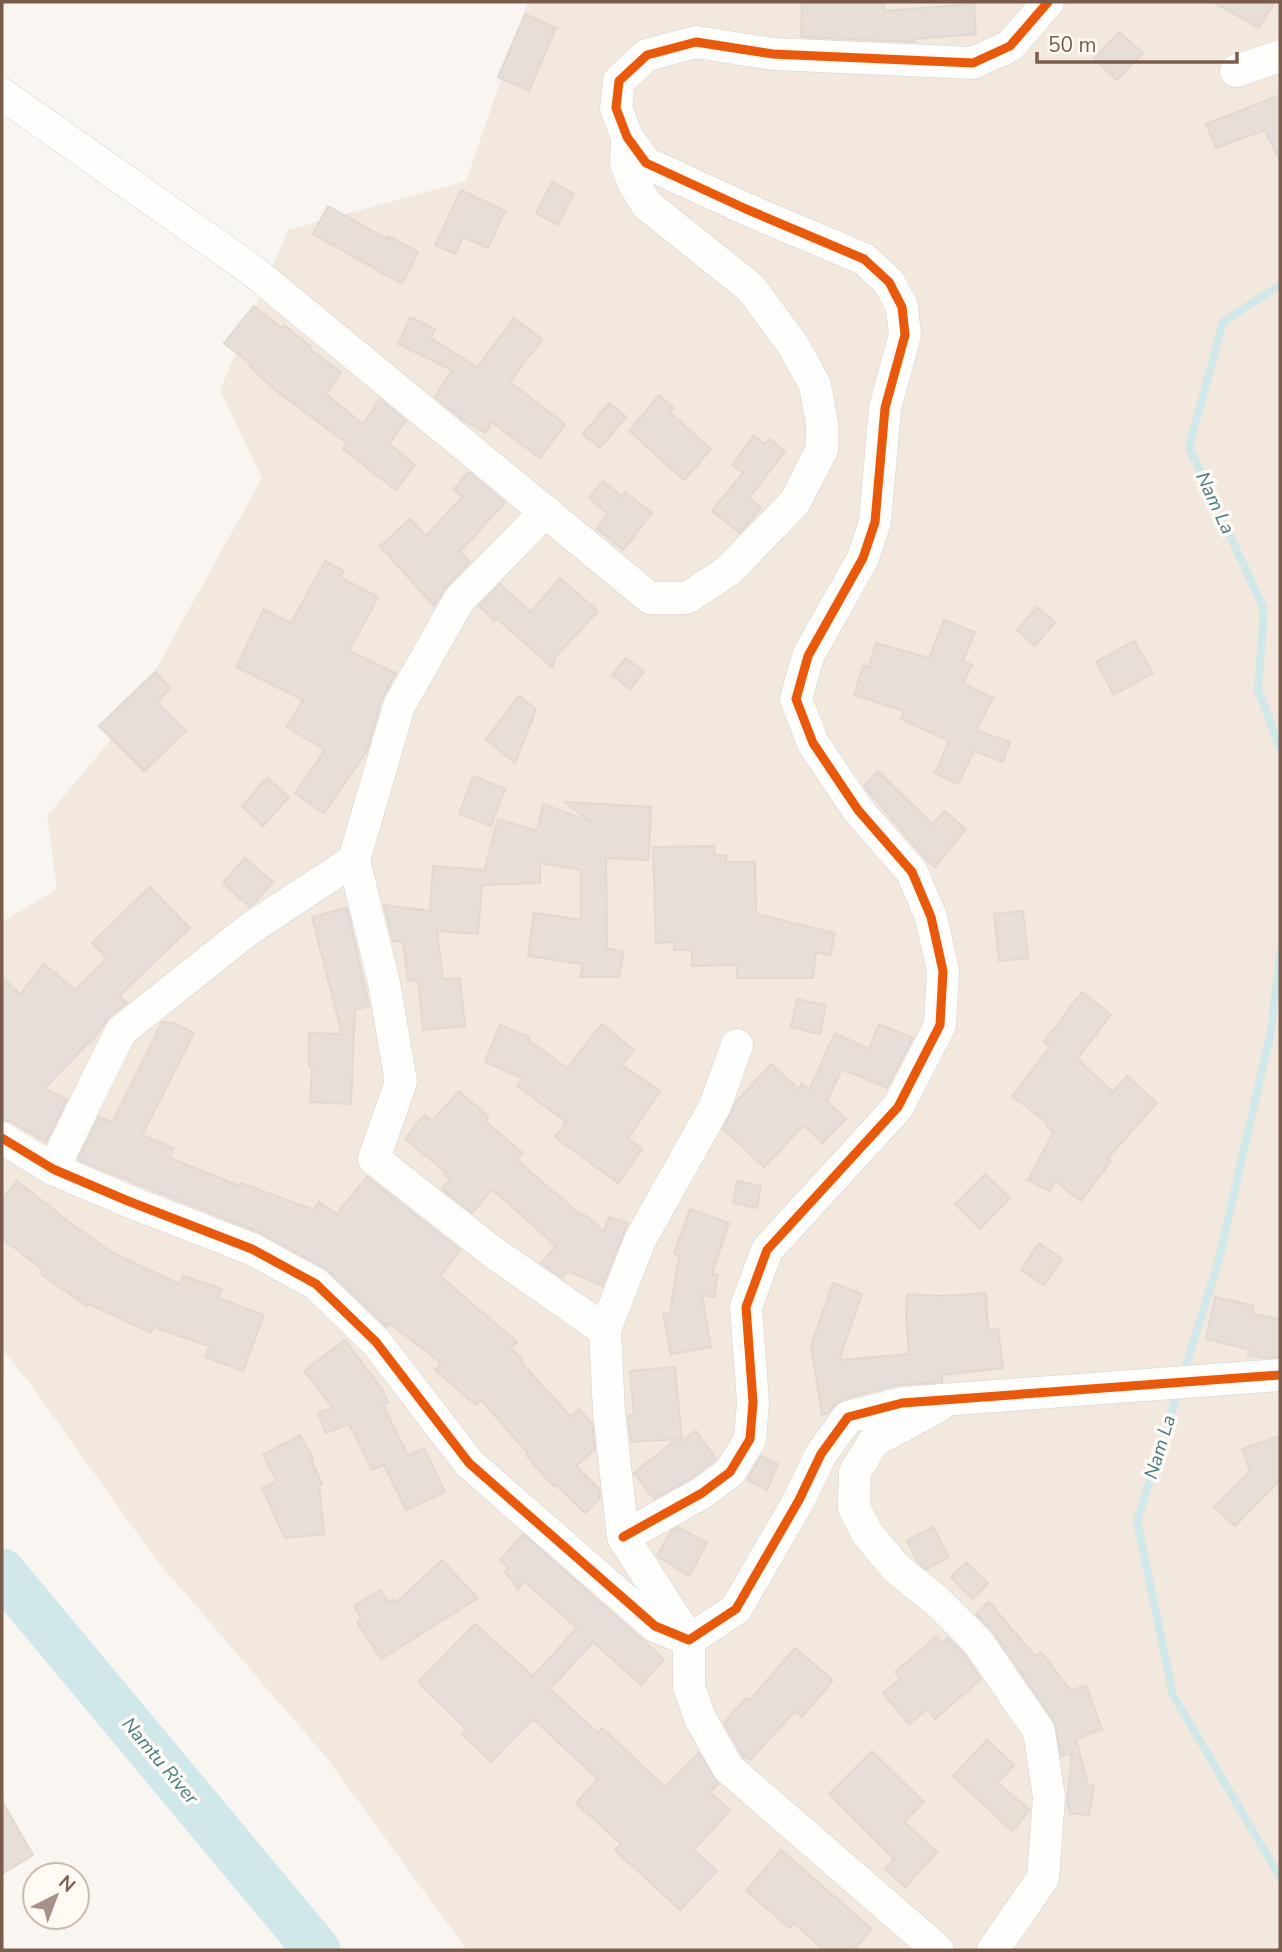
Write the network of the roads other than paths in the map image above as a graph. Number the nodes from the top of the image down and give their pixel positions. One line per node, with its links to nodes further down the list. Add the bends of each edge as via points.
1 (1048, 2): 5 (street, via 1010,46 973,62 773,54 695,42 647,55 618,81 616,108)
2 (1280, 56): 3 (street)
3 (1236, 71)
4 (2, 94): 6 (street, via 252,270)
5 (627, 137): 6 (street, via 626,163 647,205 751,288 793,345 815,385 822,449 795,502 728,570 687,598 650,598); 14 (street, via 646,163 864,259 889,282 902,307 905,335 885,408 875,522 863,558 808,656 796,699 813,743 858,810 912,872 931,917 943,971 940,1025 898,1107 767,1250 746,1307 753,1402 750,1439 730,1472 702,1493)
6 (546, 510): 7 (street, via 459,600 399,706)
7 (354, 860): 10 (street, via 248,930 121,1031); 11 (street, via 384,983 401,1082 374,1159 494,1254)
8 (737, 1045): 11 (street, via 715,1106 640,1240)
9 (2, 1138): 10 (street)
10 (53, 1169): 15 (street, via 252,1249 316,1284 376,1342 469,1463 655,1626)
11 (605, 1330): 14 (street)
12 (1280, 1375): 13 (street)
13 (952, 1400): 15 (street, via 902,1403 848,1417 821,1454 736,1609); 17 (street, via 874,1441 855,1472 855,1508 867,1533 895,1567 978,1642 1039,1731 1049,1797 1043,1878)
14 (623, 1536): 15 (street)
15 (689, 1640): 16 (street, via 689,1686 700,1718 728,1768)
16 (938, 1950)
17 (993, 1950)

